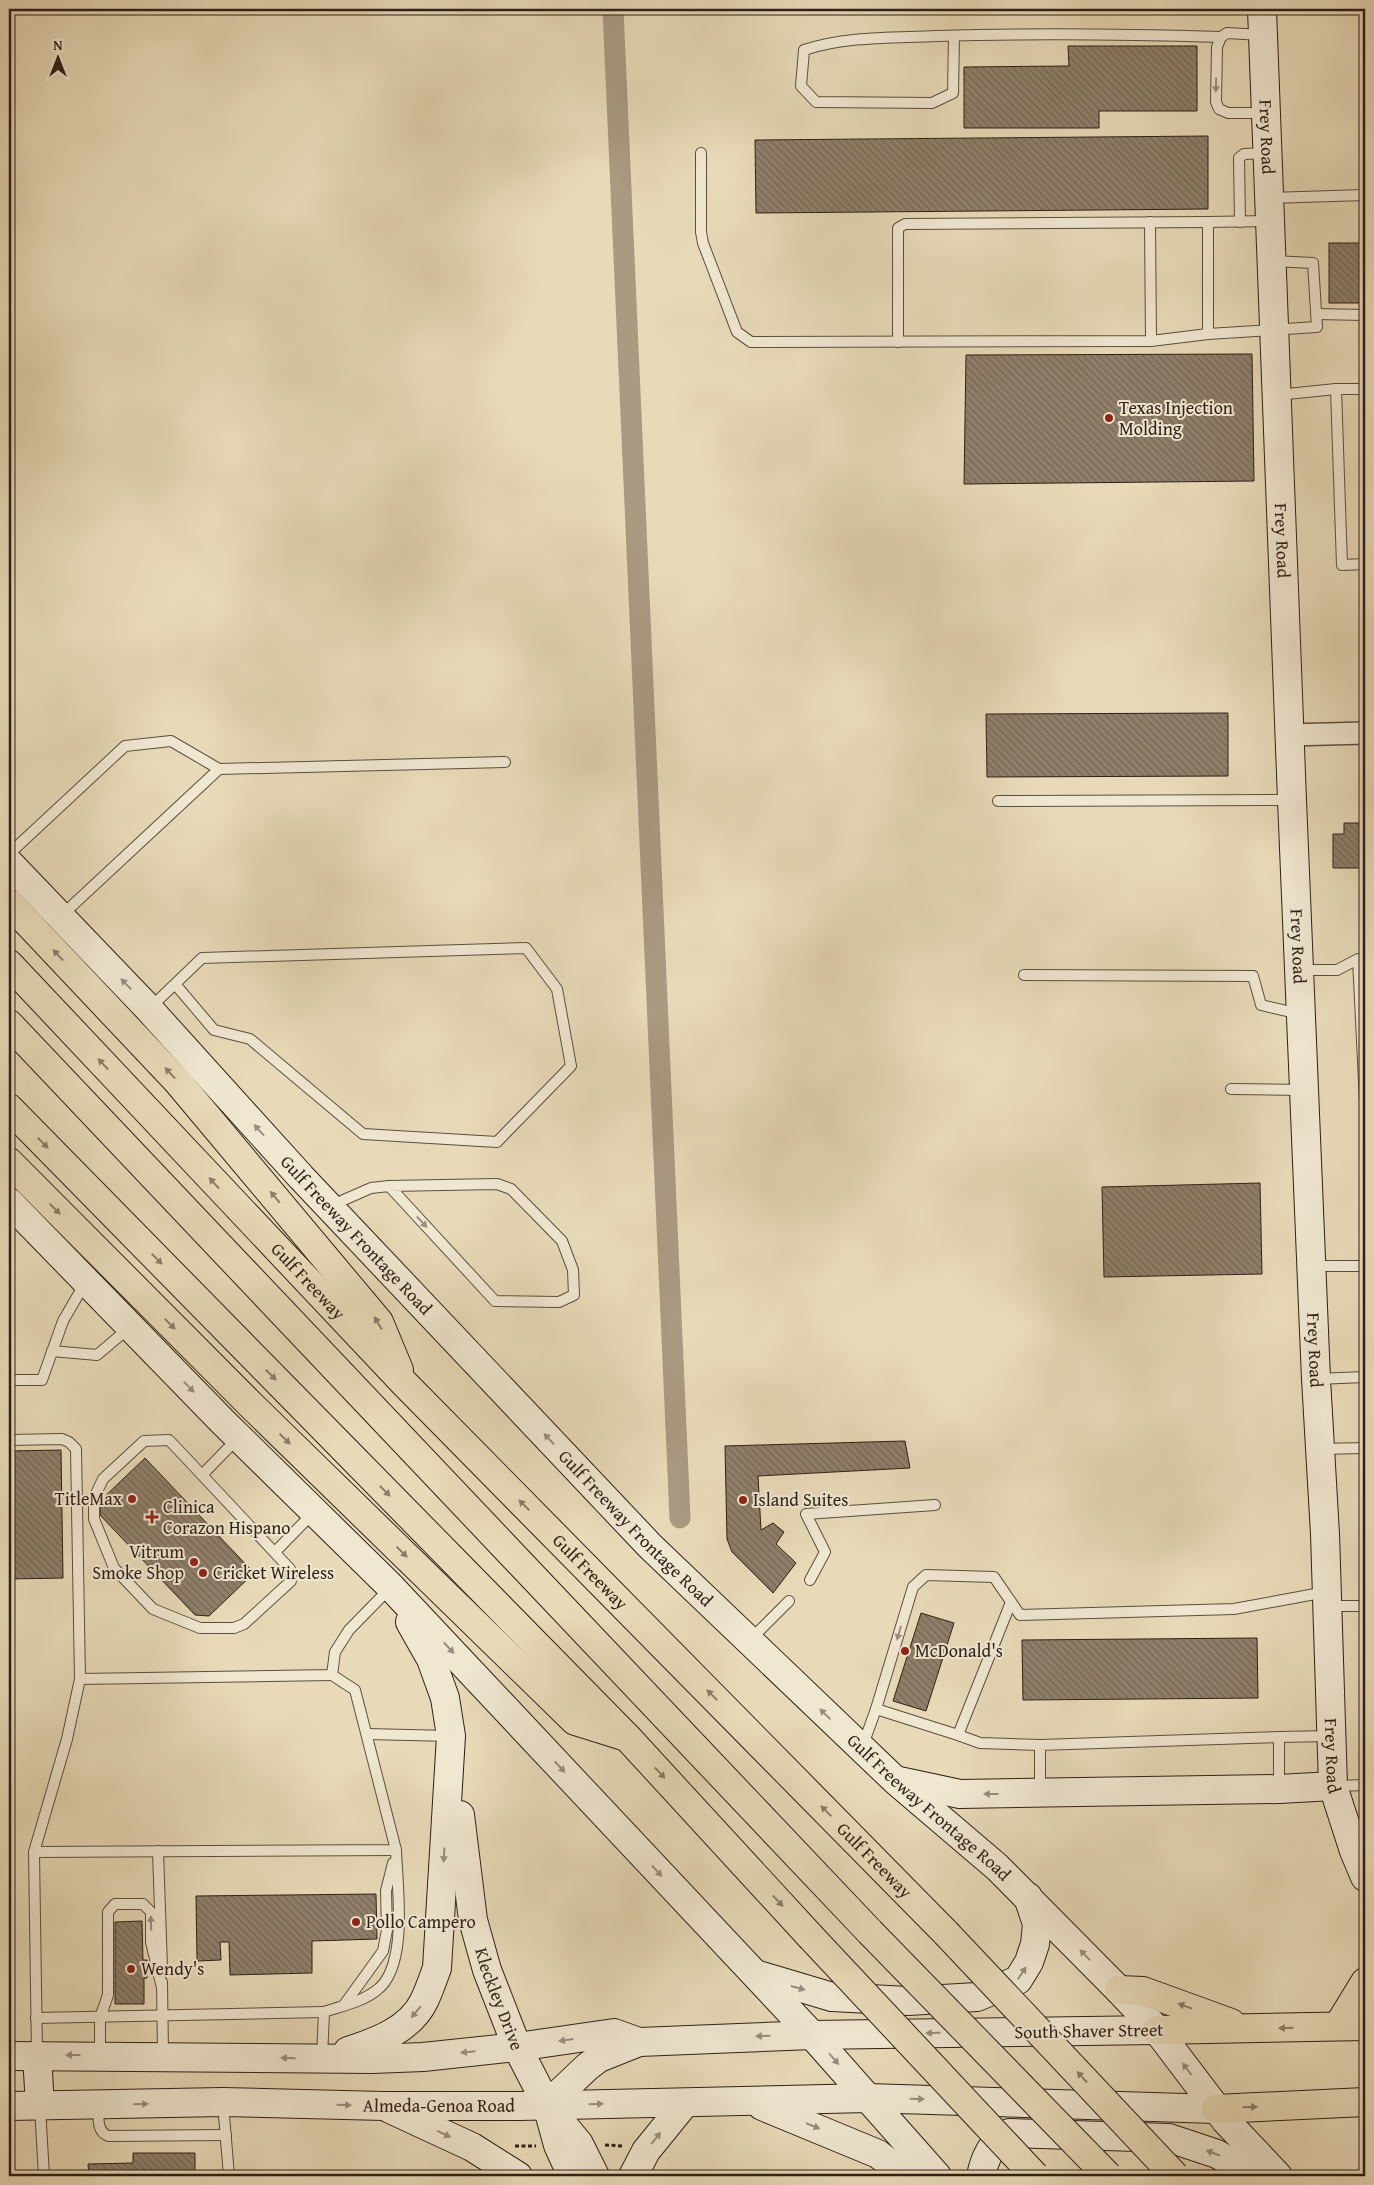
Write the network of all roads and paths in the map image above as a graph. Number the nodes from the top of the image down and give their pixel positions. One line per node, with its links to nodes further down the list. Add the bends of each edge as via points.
1 (1262, 22): 3 (lane); 4 (main road, Frey Road)
2 (954, 36): 2 (lane, via 828,42 804,50 801,86 816,102 932,103 953,93); 3 (lane, via 1028,33)
3 (1221, 37): 4 (lane, one-way to 4, via 1216,47 1216,102 1219,109 1228,113)
4 (1266, 112): 6 (main road, Frey Road)
5 (701, 153): 18 (lane, via 703,243 737,332 751,342)
6 (1267, 153): 8 (main road, Frey Road); 11 (lane, via 1244,154 1239,158)
7 (1365, 195): 8 (lane)
8 (1269, 210): 11 (lane); 12 (main road, Frey Road)
9 (1150, 222): 10 (lane); 17 (lane); 18 (lane, via 904,224 898,228)
10 (1208, 222): 11 (lane); 16 (lane)
11 (1240, 222)
12 (1272, 261): 13 (lane, via 1313,262); 15 (main road, Frey Road)
13 (1316, 314): 14 (lane); 15 (lane, via 1317,327)
14 (1365, 314)
15 (1274, 328): 16 (lane); 21 (main road, Frey Road)
16 (1208, 334): 17 (lane)
17 (1151, 341): 18 (lane)
18 (898, 342)
19 (1336, 389): 20 (lane); 21 (lane); 22 (lane, via 1342,564)
20 (1365, 389)
21 (1276, 396): 24 (main road, Frey Road)
22 (1365, 564)
23 (1365, 733): 24 (street)
24 (1289, 735): 27 (main road, Frey Road)
25 (504, 762): 26 (lane)
26 (219, 769): 29 (lane, via 171,741 124,746); 32 (lane)
27 (1292, 800): 28 (lane); 34 (main road, Frey Road)
28 (998, 801)
29 (9, 854)
30 (9, 863): 32 (main road, Gulf Freeway Frontage Road)
31 (9, 903): 56 (main road, one-way to 31, via 380,1322 178,1082)
32 (60, 916): 37 (main road, Gulf Freeway Frontage Road, one-way to 32)
33 (9, 964): 56 (main road, Gulf Freeway, one-way to 33)
34 (1299, 970): 38 (main road, Frey Road); 42 (lane, via 1337,970 1358,959)
35 (1024, 976): 38 (lane, via 1253,976 1261,1005)
36 (175, 984): 36 (lane, via 202,958 526,948 557,989 571,1066 497,1142 363,1134 250,1039 214,1030); 37 (lane)
37 (150, 1009): 47 (main road, Gulf Freeway Frontage Road, one-way to 37)
38 (1301, 1014): 41 (main road, Frey Road)
39 (9, 1024): 138 (main road, bridge, via 870,1932)
40 (1232, 1089): 41 (lane)
41 (1304, 1090): 48 (main road, Frey Road)
42 (1365, 1102)
43 (9, 1108): 79 (main road, one-way to 79)
44 (9, 1162): 79 (main road, one-way to 79, via 245,1400 575,1721)
45 (389, 1186): 45 (lane, one-way to 45, via 495,1301 559,1302 574,1294 573,1270 562,1241 510,1189 497,1184); 47 (lane, via 372,1188)
46 (9, 1202): 50 (main road)
47 (329, 1207): 71 (main road, Gulf Freeway Frontage Road, one-way to 47, via 650,1546)
48 (1312, 1266): 49 (lane); 54 (main road, Frey Road)
49 (1365, 1266)
50 (86, 1281): 51 (main road); 52 (lane, via 63,1321)
51 (131, 1327): 52 (lane, via 97,1355); 57 (main road, one-way to 57)
52 (52, 1351): 55 (lane, via 42,1380)
53 (1365, 1377): 54 (lane)
54 (1316, 1378): 60 (main road, Frey Road)
55 (9, 1380)
56 (404, 1384): 139 (main road, Gulf Freeway, one-way to 56, bridge, via 946,1933)
57 (240, 1437): 61 (lane); 63 (main road)
58 (9, 1440): 73 (lane, via 62,1439 76,1449)
59 (1365, 1448): 60 (lane)
60 (1320, 1449): 67 (main road, Frey Road)
61 (202, 1475): 64 (lane); 64 (lane, via 169,1440 144,1441 103,1479 94,1498 94,1519 114,1568 133,1589 153,1609 200,1628 234,1628 244,1624 292,1581 290,1569)
62 (935, 1505): 65 (lane, via 806,1514 825,1552)
63 (315, 1512): 64 (lane); 66 (main road)
64 (275, 1552)
65 (810, 1580)
66 (391, 1587): 72 (lane, via 349,1630 335,1652); 77 (main road, via 430,1659 445,1698); 93 (main road, one-way to 93)
67 (1328, 1599): 69 (lane, via 1234,1609 1020,1615); 70 (lane); 78 (main road, Frey Road)
68 (789, 1601): 71 (lane)
69 (1011, 1602): 74 (lane, one-way to 74, via 994,1578 926,1576 913,1587); 76 (lane)
70 (1365, 1606)
71 (749, 1641): 82 (main road, Gulf Freeway Frontage Road, one-way to 71)
72 (332, 1675): 73 (lane); 75 (lane, via 355,1690)
73 (80, 1679): 90 (lane, via 67,1739)
74 (876, 1709): 76 (lane); 82 (lane)
75 (367, 1734): 77 (lane); 88 (lane)
76 (958, 1735): 81 (lane, via 980,1743)
77 (451, 1736): 108 (main road, Kleckley Drive, via 473,1920 487,1970); 113 (main road, one-way to 113, via 437,1968 423,2002 406,2023 378,2041)
78 (1332, 1736): 80 (lane); 85 (main road, Frey Road)
79 (627, 1737): 137 (main road, one-way to 137, bridge)
80 (1279, 1737): 81 (lane); 86 (lane)
81 (1040, 1744): 87 (lane)
82 (861, 1748): 83 (main road, Gulf Freeway Frontage Road)
83 (895, 1780): 87 (main road, one-way to 83, via 960,1794); 92 (main road, Gulf Freeway Frontage Road, via 998,1867)
84 (1365, 1785): 85 (lane)
85 (1333, 1786): 86 (main road); 91 (main road, Frey Road)
86 (1279, 1790): 87 (main road)
87 (1040, 1793)
88 (396, 1850): 89 (lane); 97 (lane, via 386,1891 387,1930 383,1951); 97 (lane, via 399,1942 392,1969 378,1989)
89 (158, 1851): 90 (lane); 95 (lane)
90 (34, 1852): 100 (lane)
91 (1365, 1877)
92 (1028, 1897): 93 (main road, one-way to 92, via 832,1997 908,2001 976,1997 1018,1980 1029,1962 1037,1924); 96 (main road, Gulf Freeway Frontage Road, one-way to 92)
93 (752, 1973): 106 (main road)
94 (1365, 1982): 102 (main road)
95 (162, 1988): 99 (lane); 101 (lane, one-way to 101, via 152,1942 151,1912 143,1904 115,1904 108,1912 108,1995)
96 (1119, 1990): 104 (main road, one-way to 96, via 1143,1991); 105 (main road, Gulf Freeway Frontage Road)
97 (344, 2006): 98 (lane)
98 (324, 2012): 99 (lane); 113 (lane)
99 (162, 2016): 101 (lane); 112 (lane)
100 (36, 2018): 101 (lane); 109 (lane)
101 (100, 2018): 110 (lane)
102 (1338, 2026): 103 (main road, South Shaver Street); 104 (main road, South Shaver Street, one-way to 104)
103 (1365, 2026)
104 (1247, 2028): 105 (main road, South Shaver Street)
105 (1157, 2030): 106 (main road, South Shaver Street, one-way to 106); 126 (main road, Gulf Freeway Frontage Road, one-way to 105)
106 (812, 2035): 107 (main road, one-way to 107); 115 (main road, one-way to 115)
107 (639, 2042): 108 (main road, one-way to 108, via 614,2033); 121 (main road, via 599,2058)
108 (516, 2048): 113 (main road, one-way to 113, via 423,2057); 121 (main road, Kleckley Drive)
109 (37, 2055): 110 (main road, one-way to 109); 111 (main road); 123 (main road)
110 (100, 2055): 112 (main road)
111 (9, 2056)
112 (163, 2056): 113 (main road, one-way to 112)
113 (322, 2059)
114 (1365, 2085): 125 (main road)
115 (868, 2098): 117 (main road, Almeda-Genoa Road); 126 (main road, one-way to 126); 135 (main road)
116 (223, 2102): 120 (main road, Almeda-Genoa Road, one-way to 116); 124 (main road, Almeda-Genoa Road, one-way to 124); 127 (lane)
117 (752, 2102): 119 (main road, Almeda-Genoa Road); 134 (main road, one-way to 134, via 860,2145 878,2154)
118 (1365, 2102): 125 (main road)
119 (685, 2103): 121 (main road, Almeda-Genoa Road, one-way to 119); 133 (main road, one-way to 119, via 646,2150)
120 (98, 2105): 123 (main road, Almeda-Genoa Road); 127 (lane, via 100,2129 108,2136)
121 (547, 2105): 124 (main road, Almeda-Genoa Road); 131 (main road, Kleckley Drive, via 558,2145); 132 (main road, Kleckley Drive, via 579,2144)
122 (9, 2106): 123 (main road, Almeda-Genoa Road)
123 (40, 2106): 128 (lane)
124 (384, 2106): 130 (main road, one-way to 130, via 472,2147)
125 (1283, 2106): 126 (main road, one-way to 125)
126 (1216, 2108): 141 (main road, Gulf Freeway Frontage Road)
127 (226, 2135): 129 (lane)
128 (44, 2176)
129 (229, 2176)
130 (518, 2176)
131 (572, 2176)
132 (595, 2176)
133 (633, 2176)
134 (906, 2176)
135 (937, 2176)
136 (981, 2176): 140 (main road, one-way to 136, via 1217,2154 1169,2138 1009,2133 995,2142)
137 (1035, 2176)
138 (1108, 2176)
139 (1175, 2176)
140 (1255, 2176)
141 (1278, 2176)

